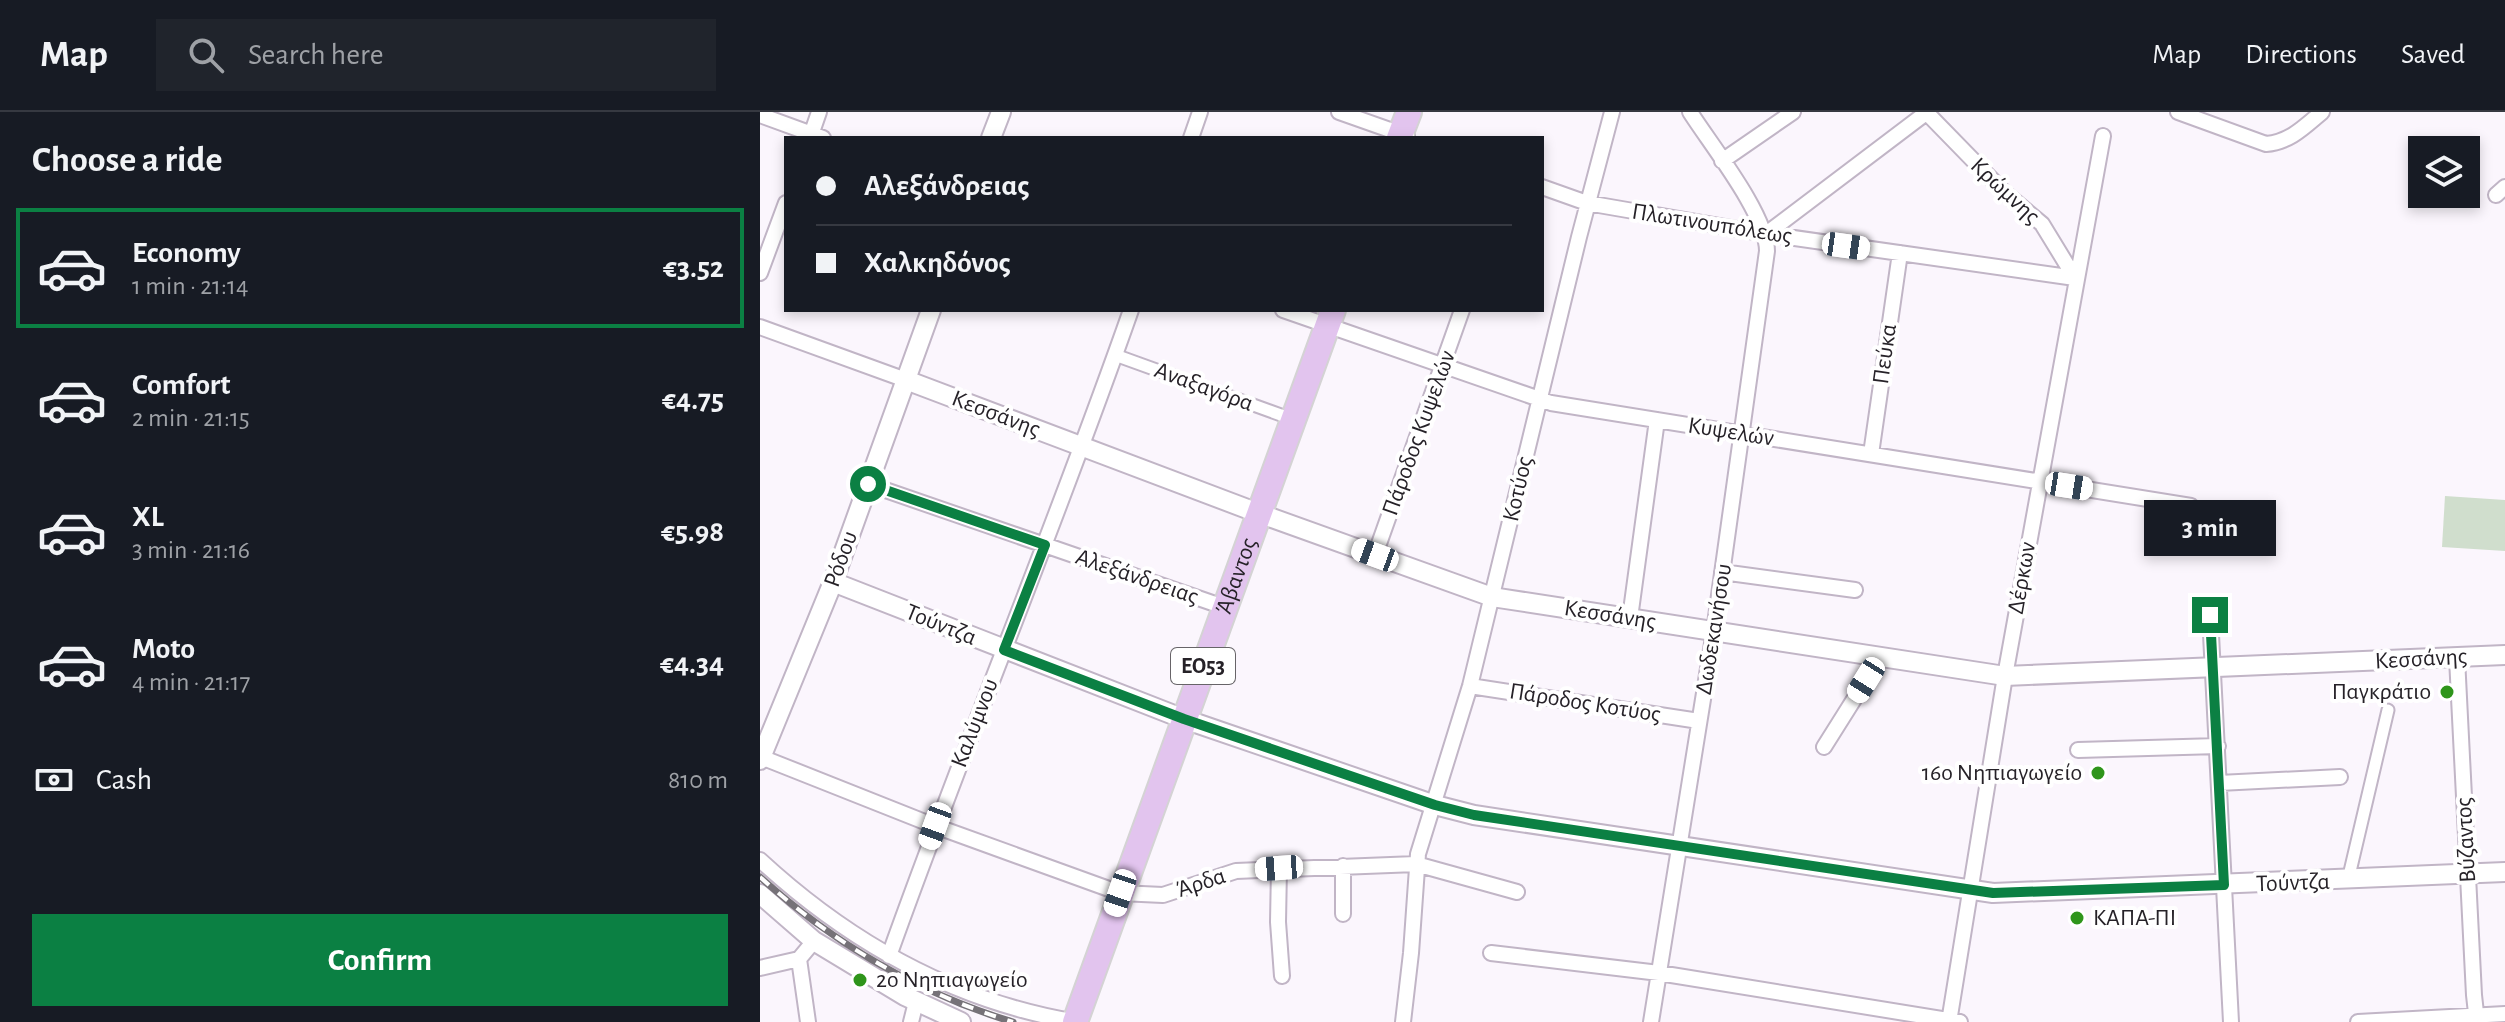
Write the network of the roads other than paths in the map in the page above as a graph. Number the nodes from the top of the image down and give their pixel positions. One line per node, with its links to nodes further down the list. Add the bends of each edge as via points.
1 (819, 112): 14 (street)
2 (1001, 112): 15 (street)
3 (1200, 112): 16 (street)
4 (1339, 112): 12 (street)
5 (1612, 112): 20 (street, Κοτύος)
6 (1690, 112): 18 (street)
7 (1793, 112): 18 (street)
8 (1926, 112): 22 (street); 25 (street, Κρώμνης, via 2042,224)
9 (2178, 112): 10 (street, via 2266,144 2280,143)
10 (2322, 112)
11 (760, 115): 13 (street)
12 (1405, 130)
13 (812, 136)
14 (815, 136)
15 (992, 136)
16 (1192, 136)
17 (2103, 136): 25 (street, Δέρκων)
18 (1722, 161): 22 (street)
19 (1544, 188): 20 (street, Πλωτινουπόλεως)
20 (1587, 203): 22 (street, Πλωτινουπόλεως); 35 (street, Κοτύος)
21 (784, 208): 24 (street)
22 (1766, 234): 23 (street, Πλωτινουπόλεως); 38 (street, Δωδεκανήσου)
23 (1900, 253): 25 (street, Πλωτινουπόλεως); 40 (street, Πεύκα)
24 (760, 273)
25 (2075, 278): 41 (street, Δέρκων)
26 (930, 312): 34 (street, Ρόδου)
27 (1130, 312): 32 (street, Καλύμνου)
28 (1295, 312): 30 (street, Κυψελών)
29 (1461, 312): 33 (street, Πάροδος Κυψελών)
30 (1330, 318): 33 (street, Κυψελών); 36 (main road, Άβαντος / ΕΟ53)
31 (760, 327): 34 (street, Κεσσάνης)
32 (1115, 355): 36 (street, Αναξαγόρα); 39 (street, Καλύμνου)
33 (1443, 366): 35 (street, Κυψελών); 46 (street, Πάροδος Κυψελών)
34 (906, 380): 39 (street, Κεσσάνης); 42 (street, Ρόδου)
35 (1539, 400): 37 (street, Κυψελών); 50 (street, Κοτύος)
36 (1292, 419): 44 (main road, Άβαντος / ΕΟ53)
37 (1657, 420): 38 (street, Κυψελών); 53 (street)
38 (1742, 433): 40 (street, Κυψελών); 47 (street, Δωδεκανήσου)
39 (1080, 446): 44 (street, Κεσσάνης); 45 (street, Καλύμνου)
40 (1871, 454): 41 (street, Κυψελών)
41 (2039, 481): 43 (street, Κυψελών); 60 (street, Δέρκων)
42 (868, 484): 45 (street, Αλεξάνδρειας); 48 (street, Ρόδου)
43 (2191, 506)
44 (1258, 513): 46 (street, Κεσσάνης); 51 (main road, Άβαντος / ΕΟ53)
45 (1045, 545): 51 (street, Αλεξάνδρειας); 55 (street, Καλύμνου)
46 (1375, 555): 50 (street, Κεσσάνης)
47 (1722, 572): 49 (street); 54 (street, Δωδεκανήσου)
48 (833, 582): 55 (street, Τούντζα); 68 (street, Ρόδου)
49 (1855, 590)
50 (1492, 597): 53 (street, Κεσσάνης); 61 (street, Κοτύος)
51 (1224, 607): 63 (main road, Άβαντος / ΕΟ53)
52 (2210, 615): 59 (street)
53 (1630, 618): 54 (street, Κεσσάνης)
54 (1714, 631): 57 (street, Κεσσάνης); 64 (street, Δωδεκανήσου)
55 (1004, 650): 63 (street, Τούντζα); 72 (street, Καλύμνου)
56 (2505, 655): 58 (street, Κεσσάνης)
57 (1880, 658): 60 (street, Κεσσάνης); 66 (street)
58 (2457, 658): 59 (street, Κεσσάνης); 79 (street, Βύζαντος)
59 (2214, 668): 60 (street, Κεσσάνης); 65 (street)
60 (2005, 676): 82 (street, Δέρκων)
61 (1470, 686): 64 (street, Πάροδος Κοτύος); 71 (street, Κοτύος)
62 (2388, 710): 80 (street)
63 (1184, 719): 71 (street, Τούντζα); 84 (main road, Άβαντος / ΕΟ53)
64 (1699, 721): 73 (street, Δωδεκανήσου)
65 (2218, 746): 67 (street); 70 (street)
66 (1824, 747)
67 (2078, 750)
68 (761, 759): 72 (street, Άρδα)
69 (2340, 777): 70 (street)
70 (2219, 783): 81 (street)
71 (1435, 805): 73 (street, Τούντζα); 75 (street, Κοτύος)
72 (935, 826): 84 (street, Άρδα); 89 (street, Καλύμνου)
73 (1678, 846): 82 (street, Τούντζα); 92 (street, Δωδεκανήσου)
74 (760, 860): 89 (street, via 815,907)
75 (1416, 864): 76 (street, Άρδα); 83 (street, Άρδα); 102 (street, Κοτύος)
76 (1343, 866): 77 (street, Άρδα); 86 (street)
77 (1279, 868): 84 (street, Άρδα, via 1228,873 1163,895); 93 (street)
78 (2505, 872): 79 (street, Τούντζα)
79 (2468, 875): 80 (street, Τούντζα); 96 (street, Βύζαντος)
80 (2348, 880): 81 (street, Τούντζα)
81 (2224, 885): 82 (street, Τούντζα); 104 (street)
82 (1970, 891): 97 (street, Δέρκων)
83 (1517, 892)
84 (1120, 893): 101 (main road, Άβαντος / ΕΟ53)
85 (760, 894): 87 (street)
86 (1343, 914)
87 (814, 941): 90 (street); 94 (street)
88 (1491, 953): 92 (street)
89 (889, 956): 101 (street, via 974,995)
90 (799, 959): 91 (street); 98 (street)
91 (760, 968)
92 (1659, 973): 97 (street); 103 (street, Δωδεκανήσου)
93 (1282, 976)
94 (916, 1002): 99 (street); 100 (street)
95 (2505, 1014): 96 (street)
96 (2477, 1019): 105 (street)
97 (1953, 1021)
98 (808, 1022)
99 (911, 1022)
100 (961, 1022)
101 (1076, 1022)
102 (1403, 1022)
103 (1651, 1022)
104 (2231, 1022)
105 (2358, 1022)

